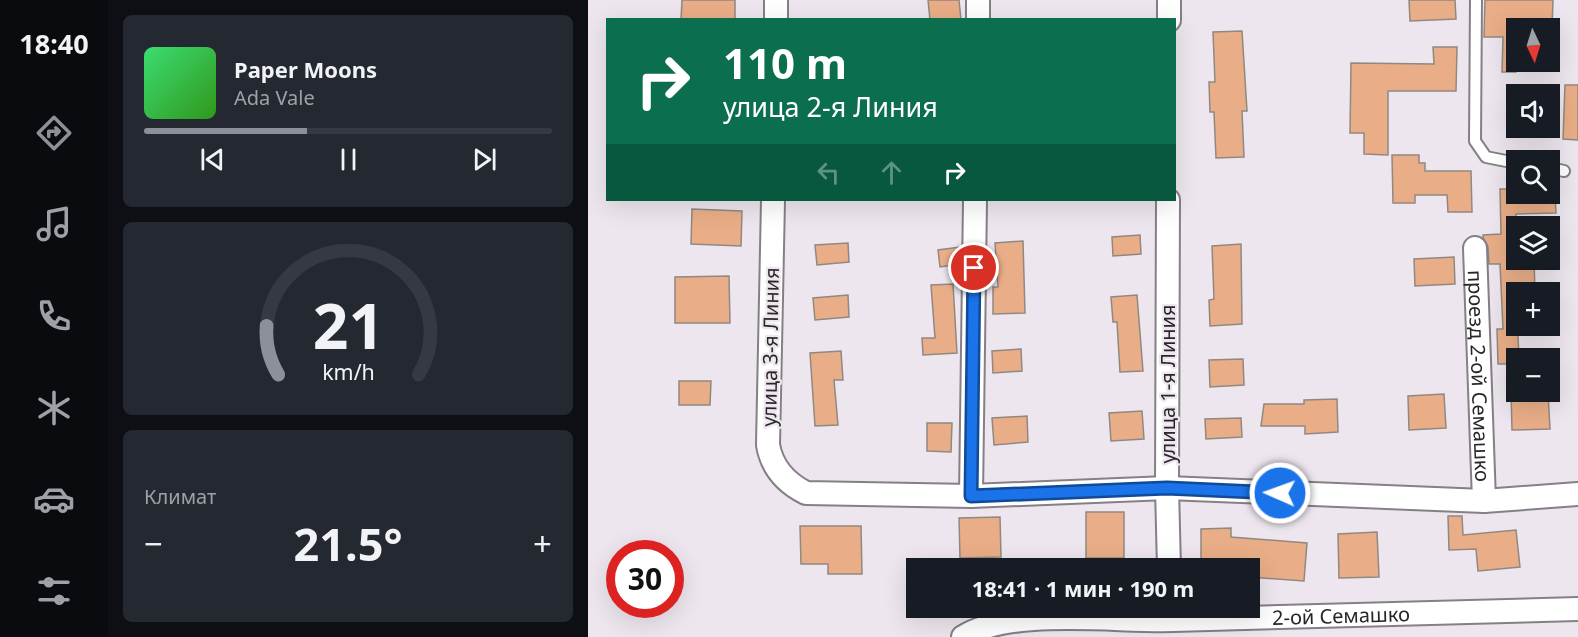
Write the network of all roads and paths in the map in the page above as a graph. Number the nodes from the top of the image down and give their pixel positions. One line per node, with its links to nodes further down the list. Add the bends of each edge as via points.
1 (776, 0): 5 (street)
2 (978, 0): 6 (street)
3 (1169, 0): 7 (street)
4 (1476, 0): 8 (lane, via 1475,141 1486,157)
5 (776, 18)
6 (978, 18)
7 (1169, 18)
8 (1506, 161)
9 (1560, 170): 10 (lane)
10 (1564, 171)
11 (773, 201): 15 (street, улица 3-я Линия, via 768,445 771,459)
12 (975, 201): 18 (street)
13 (1168, 201): 16 (street, улица 1-я Линия)
14 (1475, 248): 19 (street, проезд 2-ой Семашко)
15 (792, 486): 18 (street, проезд 2-ой Семашко, via 806,493)
16 (1167, 488): 18 (street, проезд 2-ой Семашко); 19 (street, проезд 2-ой Семашко); 20 (street, улица 1-я Линия)
17 (1578, 494): 19 (street, проезд 2-ой Семашко)
18 (971, 496)
19 (1484, 501)
20 (1169, 558)
21 (1578, 609): 22 (street, 2-ой Семашко)
22 (1260, 613)
23 (1070, 618): 24 (street, 2-ой Семашко, via 1019,620 973,630)
24 (963, 637)

